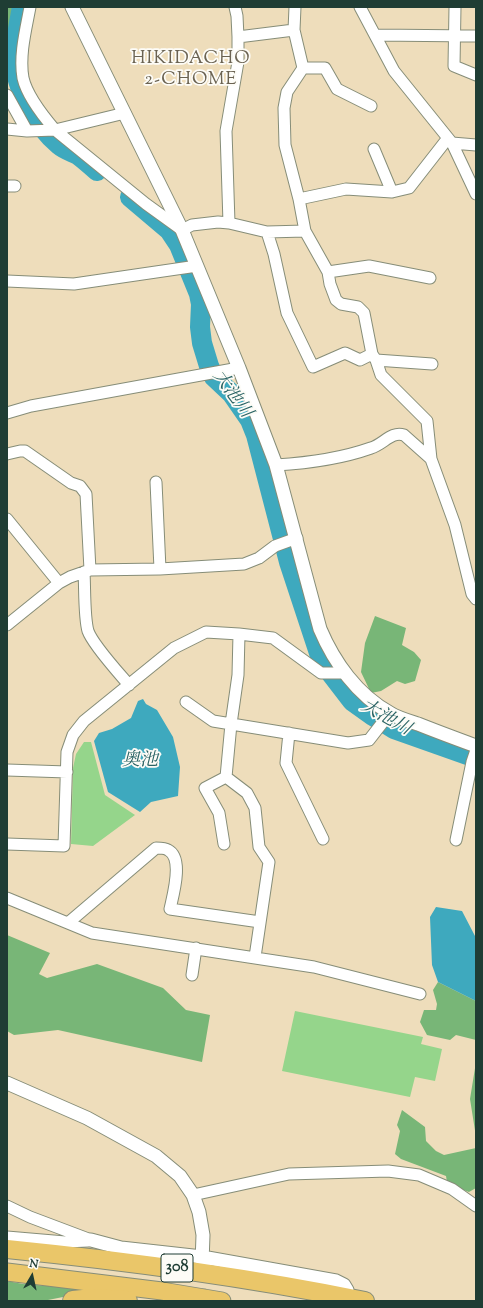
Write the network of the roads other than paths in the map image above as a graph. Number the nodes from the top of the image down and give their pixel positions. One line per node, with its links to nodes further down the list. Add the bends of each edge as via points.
1 (30, 7): 18 (street, via 22,63 23,78 43,116)
2 (72, 7): 16 (street)
3 (235, 7): 11 (street)
4 (295, 7): 7 (street)
5 (360, 7): 8 (street)
6 (455, 7): 9 (street)
7 (294, 30): 11 (street); 12 (street)
8 (375, 35): 9 (street); 20 (street, via 394,70)
9 (455, 36): 10 (street); 13 (street, via 454,66)
10 (476, 36)
11 (238, 37): 26 (street, via 238,62 226,131)
12 (303, 68): 15 (street, via 325,68 337,89); 25 (street, via 287,92 284,108 285,145)
13 (476, 75)
14 (7, 95): 19 (street)
15 (371, 106)
16 (125, 113): 18 (street); 27 (street)
17 (7, 129): 19 (street)
18 (55, 130): 19 (street); 27 (street)
19 (32, 131)
20 (450, 140): 21 (street); 23 (street, via 408,188); 24 (street)
21 (476, 145)
22 (374, 149): 23 (street)
23 (392, 192): 25 (street, via 346,189)
24 (476, 194)
25 (299, 200): 28 (street)
26 (229, 223): 27 (street, via 192,225); 29 (street)
27 (182, 230): 30 (street)
28 (305, 231): 29 (street); 31 (street)
29 (267, 232): 34 (street, via 287,313 312,367 345,353 360,360)
30 (197, 266): 33 (street, via 74,284); 36 (street)
31 (328, 272): 32 (street, via 368,266); 34 (street, via 338,303 358,308 364,313)
32 (430, 278)
33 (7, 281)
34 (374, 357): 35 (street); 39 (street, via 381,375 427,421)
35 (432, 364)
36 (240, 368): 37 (street, via 31,406); 40 (street)
37 (7, 413)
38 (7, 454): 45 (street, via 25,451 80,486 86,494)
39 (432, 459): 40 (street, via 400,433 360,452 310,463); 47 (street, via 455,525 472,594)
40 (276, 465): 43 (street)
41 (156, 482): 44 (street)
42 (7, 519): 46 (street)
43 (293, 540): 44 (street, via 275,546 259,558 244,564); 50 (street, via 320,629)
44 (160, 569): 45 (street)
45 (87, 571): 46 (street); 51 (street, via 88,631)
46 (59, 583): 48 (street)
47 (476, 599)
48 (8, 622)
49 (239, 634): 50 (street, via 273,638 321,673); 51 (street, via 206,632 174,648); 54 (street, via 238,675)
50 (341, 673): 53 (street)
51 (129, 685): 59 (street, via 84,721 73,734 67,752)
52 (186, 702): 54 (street, via 213,721)
53 (390, 714): 55 (street, via 369,740 348,744); 56 (street)
54 (231, 724): 55 (street); 60 (street)
55 (289, 733): 61 (street, via 286,763)
56 (476, 746)
57 (476, 750): 62 (street)
58 (7, 770): 59 (street)
59 (67, 772): 63 (street, via 64,846)
60 (226, 777): 64 (street, via 205,788 219,813); 66 (street, via 247,793 255,808 259,847 269,862)
61 (323, 840)
62 (456, 840)
63 (7, 844)
64 (224, 844)
65 (7, 898): 67 (street)
66 (260, 922): 67 (street, via 170,909 177,870 175,858 168,850 156,848); 69 (street)
67 (68, 923): 68 (street, via 92,933)
68 (196, 948): 69 (street); 70 (street)
69 (255, 957): 71 (street, via 314,966)
70 (192, 975)
71 (420, 994)
72 (7, 1083): 73 (street, via 87,1118 156,1156 180,1176)
73 (193, 1195): 75 (street, via 289,1174 388,1171 419,1175 452,1189); 80 (street, via 199,1212)
74 (7, 1206): 77 (street)
75 (476, 1206)
76 (7, 1237): 77 (street, via 65,1242)
77 (91, 1240): 80 (street, via 121,1248)
78 (7, 1249): 82 (highway, 308, via 166,1266)
79 (7, 1259): 86 (highway, 308, via 73,1264 164,1276)
80 (202, 1260): 82 (street, via 336,1281 344,1284 348,1290)
81 (7, 1272): 85 (main road)
82 (347, 1297): 87 (highway, 308)
83 (72, 1301): 84 (highway)
84 (128, 1301)
85 (222, 1301)
86 (309, 1301)
87 (365, 1301)

